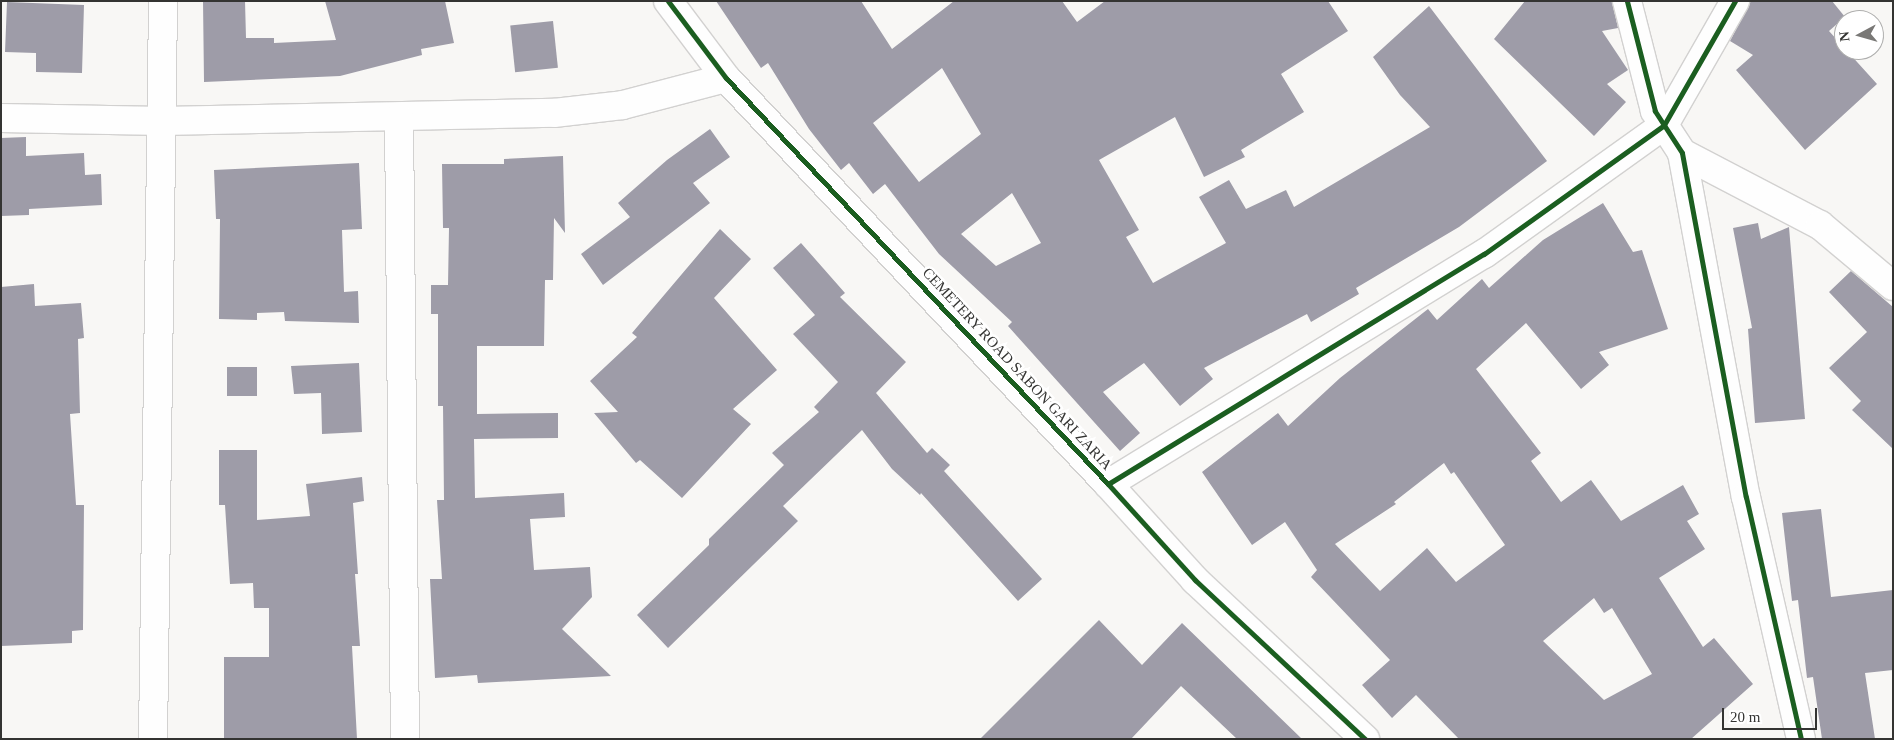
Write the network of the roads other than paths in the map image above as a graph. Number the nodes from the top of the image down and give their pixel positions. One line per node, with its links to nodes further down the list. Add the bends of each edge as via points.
1 (163, 1): 8 (street)
2 (668, 1): 5 (street, CEMETERY ROAD SABON GARI ZARIA)
3 (1626, 1): 9 (street, via 1655,111)
4 (1735, 1): 9 (street)
5 (726, 78): 7 (street, via 623,105 554,113); 12 (street, CEMETERY ROAD SABON GARI ZARIA)
6 (1, 118): 8 (street)
7 (400, 118): 8 (street); 14 (street)
8 (163, 122): 13 (street)
9 (1664, 125): 10 (street); 12 (street, via 1484,254)
10 (1682, 153): 11 (street, via 1820,225); 16 (street, via 1746,497)
11 (1893, 286)
12 (1108, 484): 15 (street, CEMETERY ROAD SABON GARI ZARIA, via 1194,580)
13 (153, 739)
14 (405, 739)
15 (1365, 739)
16 (1801, 739)

